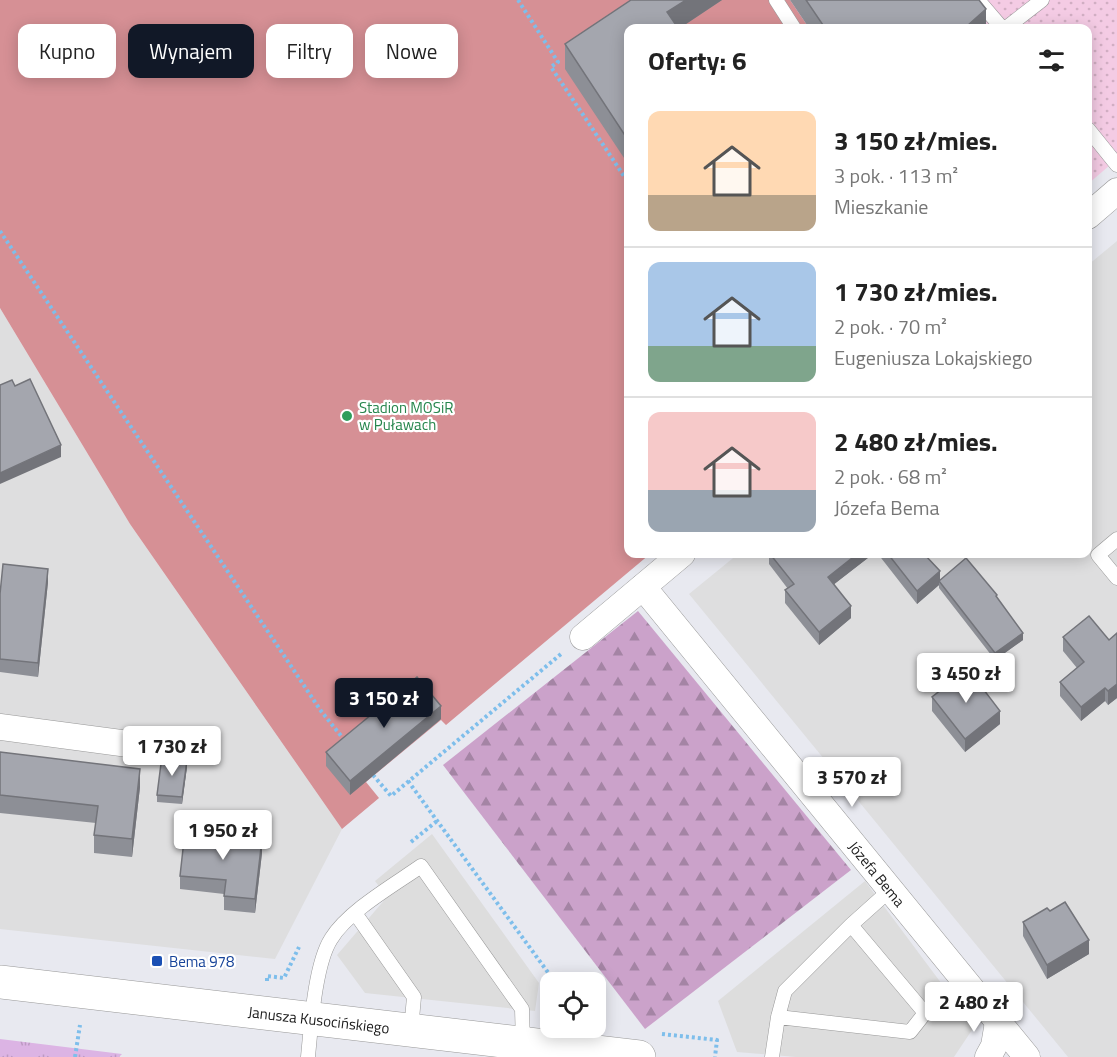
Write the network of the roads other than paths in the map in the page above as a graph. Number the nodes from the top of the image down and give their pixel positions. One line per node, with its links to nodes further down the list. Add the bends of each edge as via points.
1 (776, 0): 4 (lane)
2 (978, 0): 5 (lane)
3 (1042, 0): 6 (lane)
4 (791, 24)
5 (1000, 24)
6 (1009, 24)
7 (1092, 134): 8 (lane)
8 (1117, 165)
9 (1117, 191): 10 (street)
10 (1092, 213)
11 (1117, 539): 13 (lane, via 1098,555)
12 (677, 558): 14 (street)
13 (1117, 578)
14 (643, 587): 15 (street); 18 (street, Józefa Bema)
15 (583, 637)
16 (0, 727): 17 (street)
17 (151, 747)
18 (890, 890): 20 (lane); 24 (street, Józefa Bema)
19 (355, 913): 23 (lane, via 331,938 322,957); 25 (lane, via 414,997); 26 (lane, via 421,866 522,1009)
20 (851, 925): 22 (lane, via 785,991); 22 (lane, via 925,1013 910,1032)
21 (0, 982): 23 (street, Janusza Kusocińskiego)
22 (778, 1017): 29 (lane)
23 (312, 1019): 25 (street, Janusza Kusocińskiego); 27 (lane)
24 (998, 1022): 30 (street); 31 (street, Józefa Bema)
25 (411, 1030): 26 (street, Janusza Kusocińskiego)
26 (523, 1043): 28 (street, Janusza Kusocińskiego)
27 (308, 1057)
28 (639, 1057)
29 (772, 1057)
30 (988, 1057)
31 (1027, 1057)

